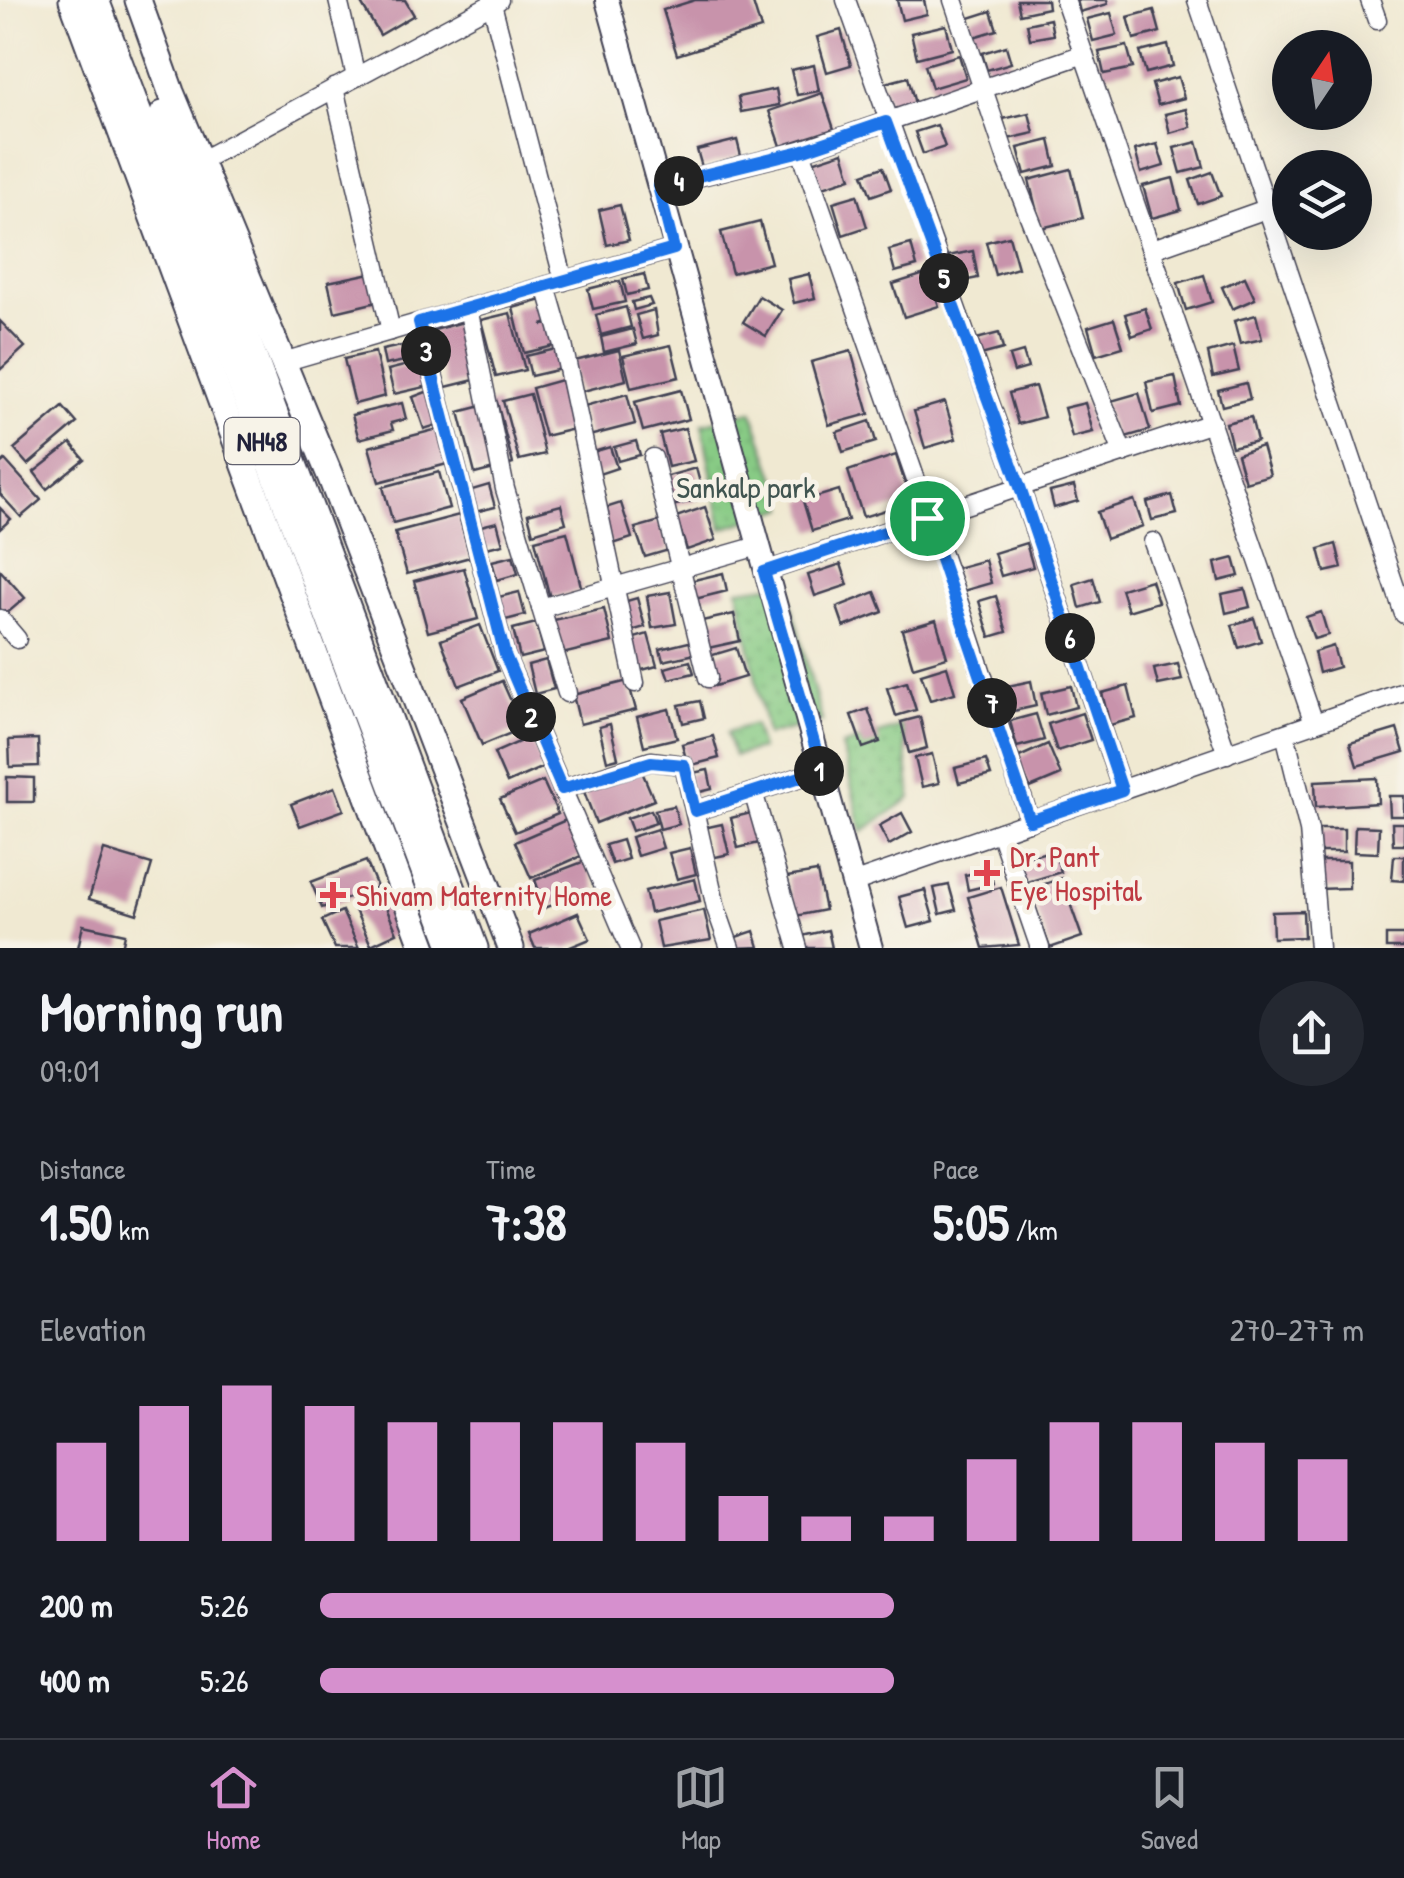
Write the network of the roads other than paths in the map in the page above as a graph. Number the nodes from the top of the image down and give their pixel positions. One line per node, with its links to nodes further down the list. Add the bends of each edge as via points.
1 (72, 0): 62 (highway)
2 (96, 0): 60 (highway, NH48)
3 (120, 0): 34 (highway, NH48)
4 (138, 0): 20 (highway)
5 (338, 0): 15 (street)
6 (607, 0): 21 (main road)
7 (846, 0): 18 (street)
8 (953, 0): 17 (street)
9 (1064, 0): 14 (street)
10 (1197, 0): 22 (street)
11 (1370, 0): 13 (street)
12 (496, 2): 15 (street); 25 (street)
13 (1377, 20)
14 (1084, 54): 17 (street); 24 (street)
15 (356, 77): 16 (street)
16 (334, 88): 20 (street); 28 (street)
17 (985, 88): 18 (street); 31 (street)
18 (886, 122): 19 (street); 35 (street)
19 (801, 151): 21 (street); 36 (street)
20 (200, 161): 29 (highway)
21 (658, 186): 23 (main road)
22 (1266, 210): 24 (street); 43 (street)
23 (674, 249): 25 (street); 38 (main road)
24 (1153, 249): 30 (street)
25 (555, 283): 26 (street); 41 (street)
26 (468, 308): 27 (street); 42 (street, via 505,489)
27 (419, 322): 28 (street); 54 (street, via 505,655)
28 (392, 330): 29 (street)
29 (283, 362): 33 (highway)
30 (1212, 423): 31 (street); 50 (street)
31 (1122, 453): 35 (street)
32 (653, 458): 39 (street)
33 (331, 478): 34 (highway); 65 (highway)
34 (301, 485): 60 (highway, NH48)
35 (1020, 487): 36 (street); 55 (street)
36 (927, 518): 40 (street); 58 (street)
37 (1152, 542): 52 (street)
38 (758, 546): 39 (street); 40 (main road)
39 (682, 568): 41 (street); 46 (street)
40 (764, 572): 53 (main road)
41 (613, 587): 42 (street); 47 (street)
42 (541, 608): 48 (street)
43 (1404, 614)
44 (0, 619): 45 (street)
45 (18, 639)
46 (708, 678)
47 (635, 682)
48 (567, 692)
49 (1404, 692): 50 (street)
50 (1314, 724): 51 (street)
51 (1285, 734): 52 (street); 71 (street, via 1309,830)
52 (1227, 754): 55 (street)
53 (822, 770): 56 (street); 61 (main road)
54 (562, 789): 57 (street, via 651,762 684,765); 66 (street)
55 (1122, 790): 58 (street)
56 (754, 795): 57 (street); 68 (street)
57 (695, 811): 67 (street)
58 (1030, 821): 59 (street)
59 (1000, 832): 61 (street); 70 (street)
60 (438, 880): 63 (highway, NH48); 64 (highway, NH48)
61 (855, 882): 69 (main road)
62 (424, 948)
63 (452, 948)
64 (475, 948)
65 (511, 948)
66 (630, 948)
67 (730, 948)
68 (798, 948)
69 (871, 948)
70 (1040, 948)
71 (1320, 948)

